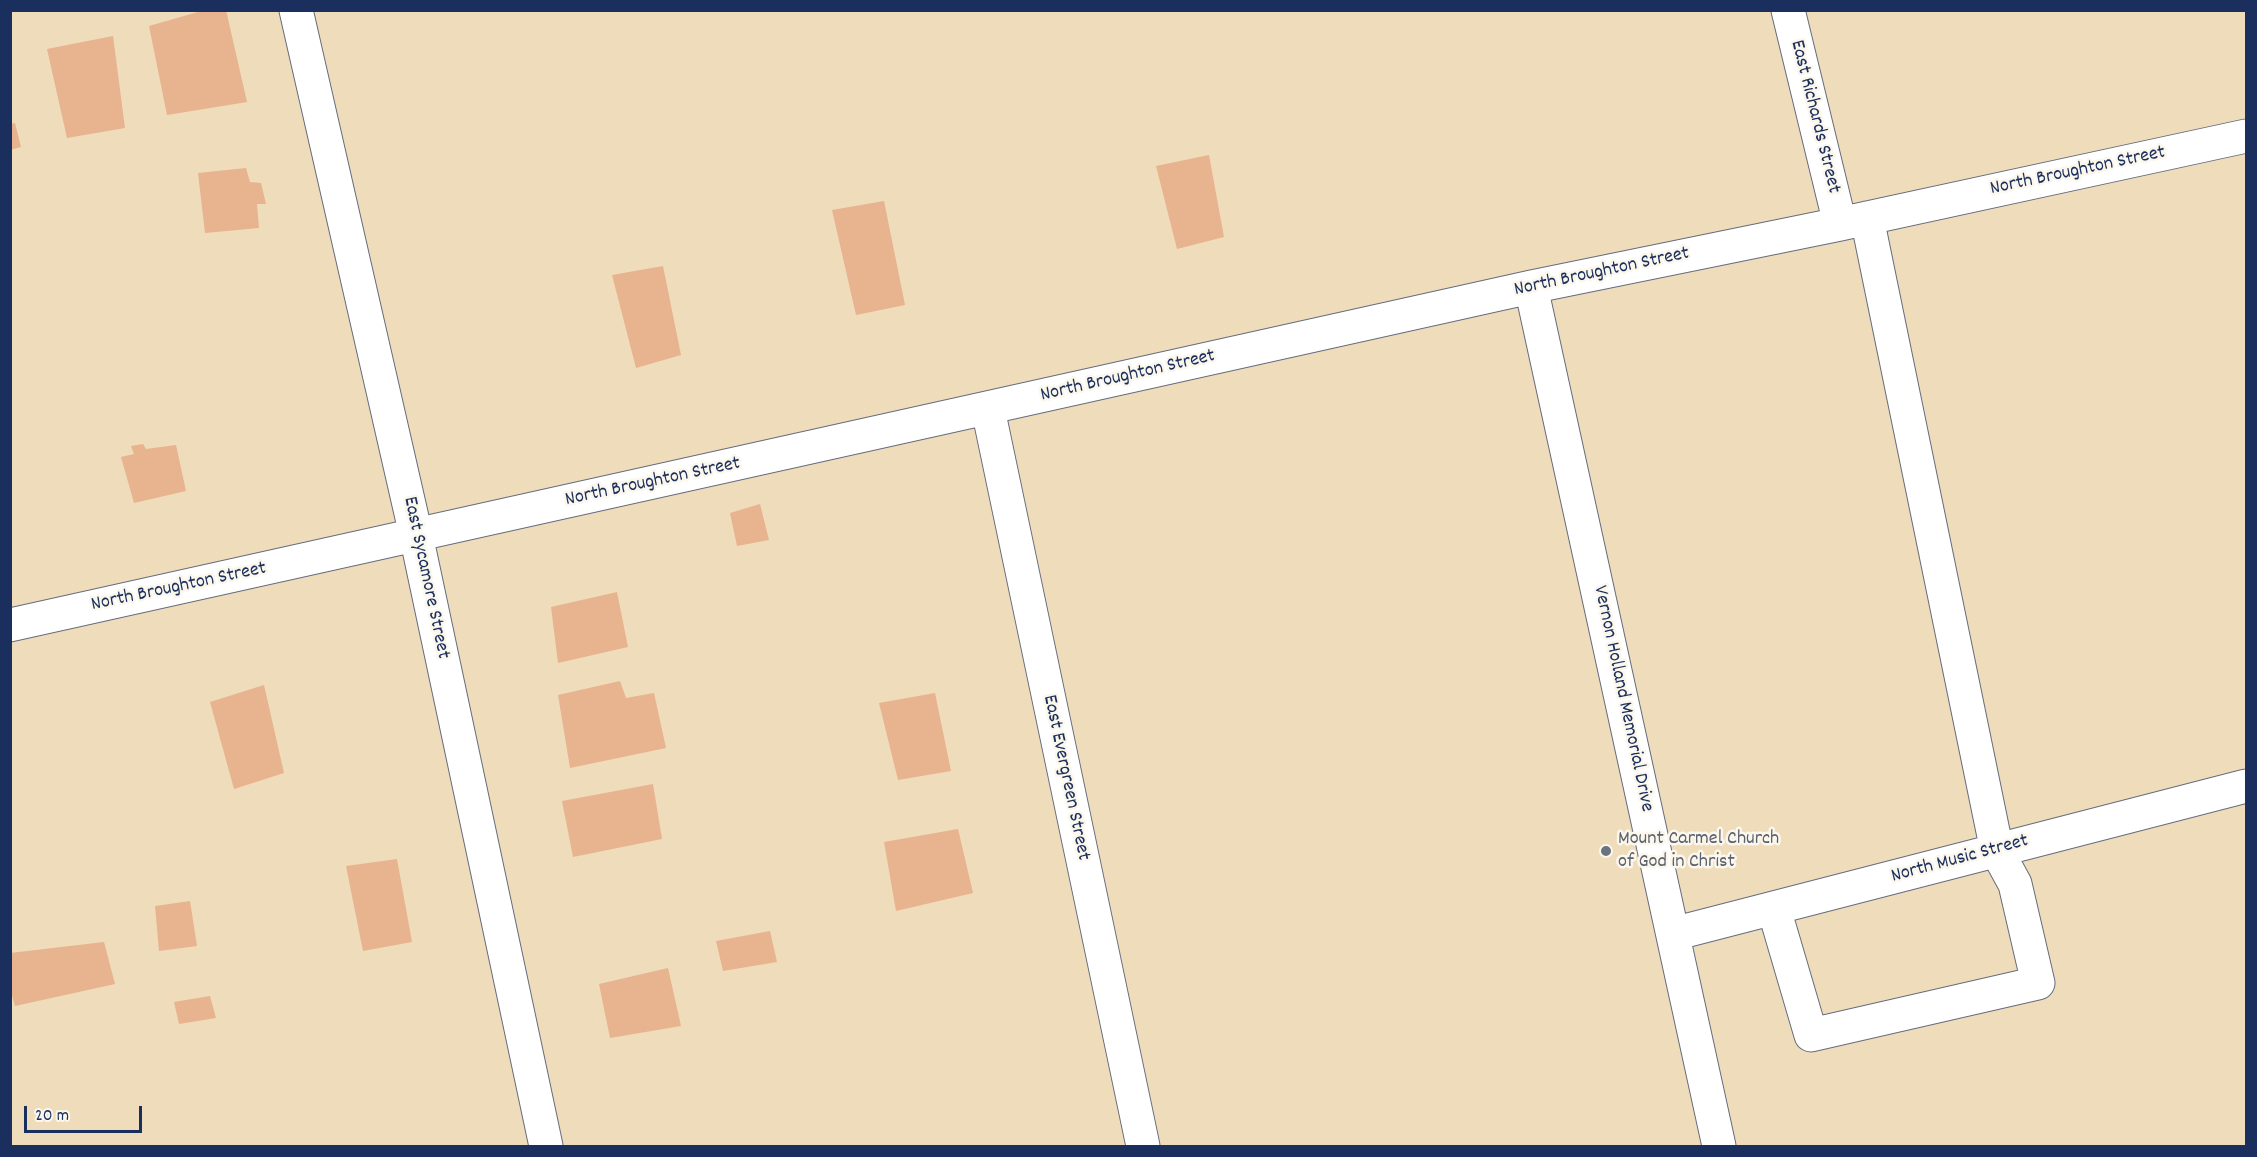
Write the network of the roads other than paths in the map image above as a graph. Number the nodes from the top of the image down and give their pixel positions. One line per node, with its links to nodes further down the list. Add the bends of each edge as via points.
1 (296, 10): 7 (street, East Sycamore Street)
2 (1788, 10): 4 (street, East Richards Street)
3 (2247, 136): 4 (street, North Broughton Street)
4 (1853, 221): 5 (street, North Broughton Street); 10 (street, East Richards Street)
5 (1532, 287): 6 (street, North Broughton Street); 12 (street, Vernon Holland Memorial Drive)
6 (987, 409): 7 (street, North Broughton Street); 14 (street, East Evergreen Street)
7 (416, 535): 8 (street, North Broughton Street); 13 (street, East Sycamore Street)
8 (10, 625)
9 (2247, 786): 10 (street, North Music Street)
10 (1997, 850): 11 (street, North Music Street); 11 (street, East Richards Street, via 2015,884 2038,983 1811,1035)
11 (1774, 909): 12 (street, North Music Street)
12 (1673, 934): 15 (street, Vernon Holland Memorial Drive)
13 (546, 1146)
14 (1143, 1146)
15 (1719, 1146)

